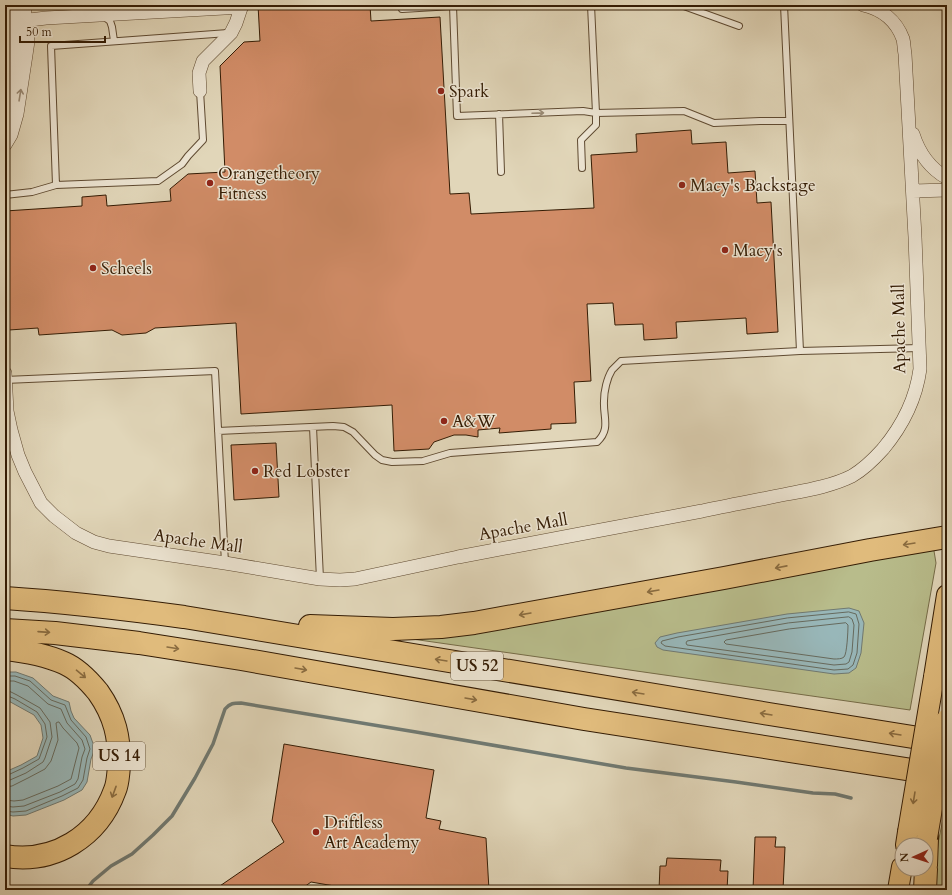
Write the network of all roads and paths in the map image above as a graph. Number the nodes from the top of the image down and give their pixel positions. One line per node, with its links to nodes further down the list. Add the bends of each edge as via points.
1 (13, 5): 10 (street)
2 (24, 5): 10 (street)
3 (402, 5): 19 (lane, via 402,9 453,6 457,116)
4 (591, 5): 18 (lane)
5 (681, 5): 11 (lane)
6 (784, 5): 21 (lane)
7 (863, 5): 20 (street, via 881,11 890,18 903,39)
8 (242, 6): 9 (street); 12 (street)
9 (102, 10): 10 (street); 13 (lane, via 110,21)
10 (15, 22): 15 (street); 22 (street, one-way to 10, via 17,114 28,41)
11 (739, 26)
12 (231, 33): 13 (lane); 16 (street, via 202,61 199,73)
13 (114, 41): 26 (lane, via 51,46)
14 (5, 49): 15 (street)
15 (13, 66): 17 (street)
16 (200, 91): 26 (lane, via 202,140 182,164 158,181)
17 (5, 112)
18 (596, 113): 19 (lane, one-way to 18, via 583,111); 21 (lane, via 684,111 714,123); 23 (lane, via 596,125 581,140)
19 (499, 114): 24 (lane)
20 (909, 119): 25 (street, via 922,155 930,166); 28 (street, Apache Mall)
21 (789, 121): 31 (lane)
22 (5, 145)
23 (582, 168)
24 (501, 172)
25 (947, 178)
26 (56, 184): 29 (lane, via 32,192)
27 (947, 190): 28 (street)
28 (913, 191): 30 (street, Apache Mall)
29 (5, 195)
30 (920, 348): 31 (lane); 38 (street, Apache Mall, via 920,368 914,398 898,430 866,466 839,481 768,498 354,579)
31 (800, 351): 34 (lane, via 621,361 612,371 606,384 606,427 603,437 597,442 450,453 423,461 392,462 375,455 353,432 344,427)
32 (5, 373): 33 (street, Apache Mall)
33 (6, 380): 35 (lane, via 215,371); 37 (street, Apache Mall, via 9,418 18,455 41,503 54,516 76,533 94,542)
34 (313, 427): 35 (lane); 38 (lane)
35 (218, 431): 37 (lane)
36 (947, 537): 41 (highway, one-way to 41, via 505,618 441,627 338,628)
37 (225, 563): 38 (street, Apache Mall)
38 (320, 579)
39 (947, 596): 49 (main road, one-way to 49, bridge, via 934,677)
40 (5, 598): 41 (highway, US 52)
41 (184, 617): 45 (highway, US 52, one-way to 41)
42 (5, 630): 46 (highway, US 52, one-way to 46, via 139,642 584,719)
43 (5, 649): 51 (highway, US 14, one-way to 51, via 50,658 65,663 80,673 104,700 116,726 119,741 115,789 98,822 85,835 58,852 27,858)
44 (947, 719): 50 (main road, bridge)
45 (947, 742)
46 (891, 766): 47 (highway, US 52); 48 (highway)
47 (947, 776)
48 (947, 783)
49 (917, 837)
50 (918, 837)
51 (5, 856)
52 (900, 877): 55 (main road)
53 (920, 877): 56 (main road)
54 (926, 877): 57 (highway)
55 (898, 890)
56 (918, 890)
57 (925, 890)

